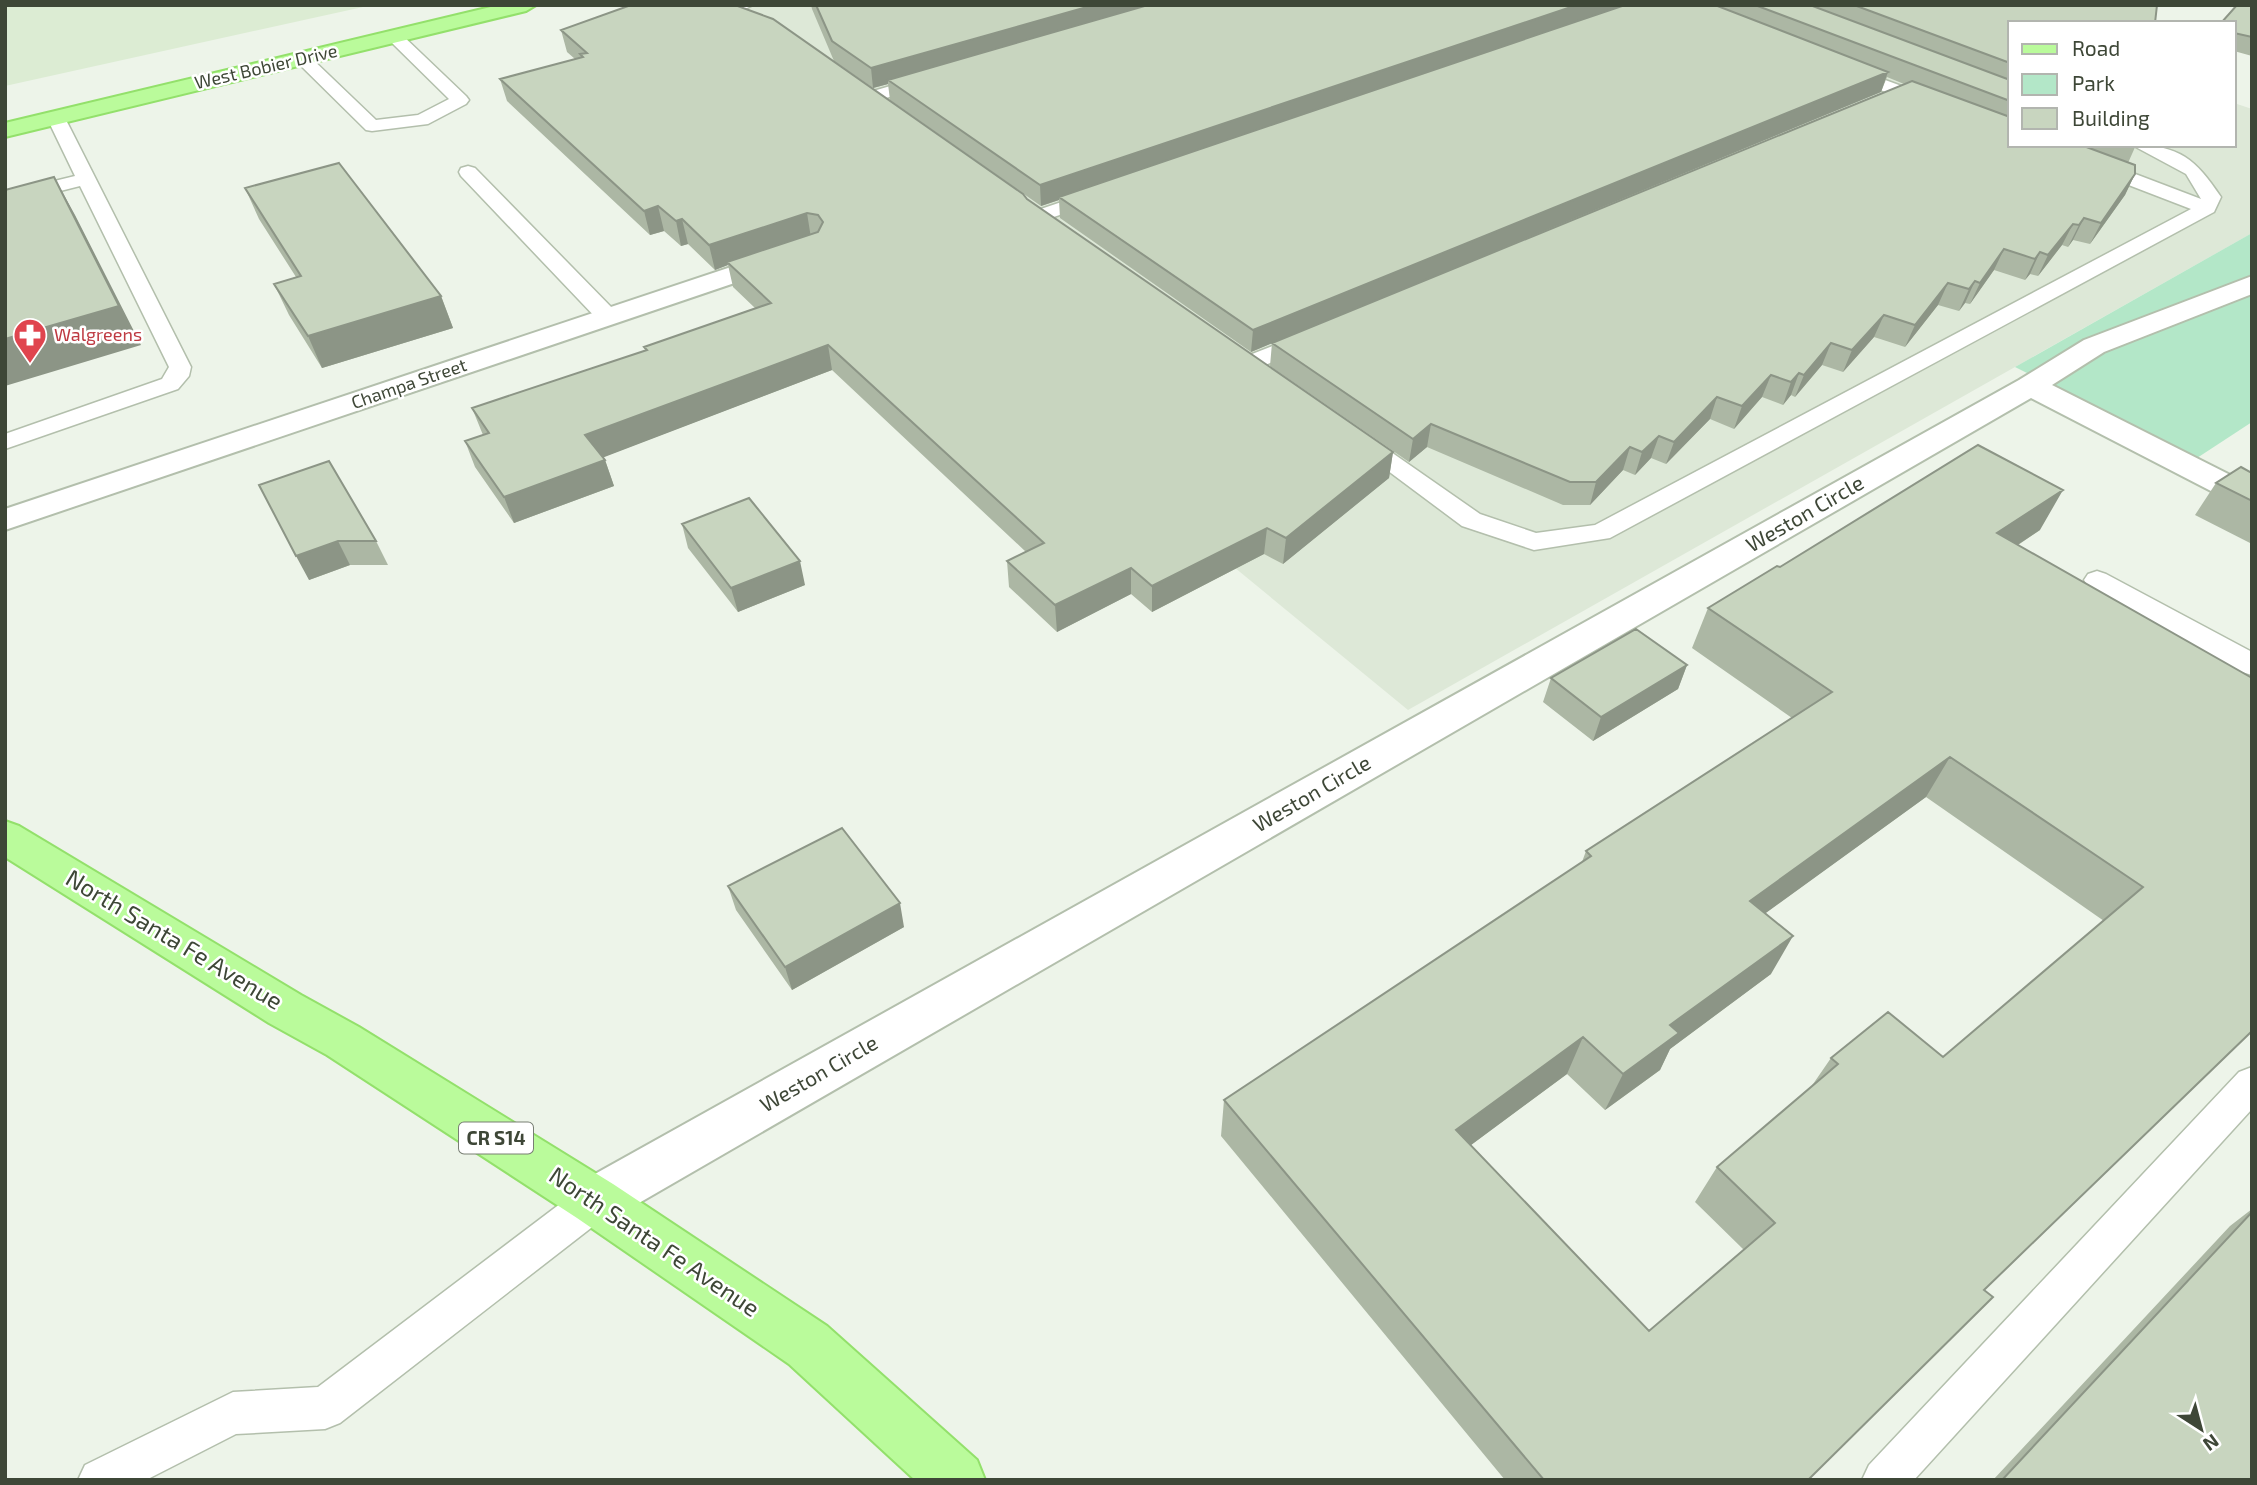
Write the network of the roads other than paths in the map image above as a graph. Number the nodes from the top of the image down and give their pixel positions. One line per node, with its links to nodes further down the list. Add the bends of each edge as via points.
1 (526, 5): 4 (main road, West Bobier Drive)
2 (742, 6): 3 (lane)
3 (762, 22)
4 (395, 37): 5 (main road, West Bobier Drive); 5 (lane, via 460,100 422,120 372,126)
5 (302, 59): 14 (main road, West Bobier Drive)
6 (1827, 64): 9 (lane)
7 (948, 74): 10 (lane)
8 (848, 82): 10 (lane)
9 (1902, 93): 11 (lane); 12 (lane)
10 (869, 97): 13 (lane)
11 (1877, 103)
12 (1950, 111)
13 (890, 113)
14 (56, 118): 15 (main road, West Bobier Drive); 19 (lane)
15 (5, 130)
16 (2047, 147): 23 (lane)
17 (2146, 147): 23 (lane, via 2193,170 2211,197)
18 (468, 172): 28 (lane)
19 (86, 179): 21 (lane); 35 (lane, via 180,367 178,376 170,384)
20 (1115, 190): 24 (lane)
21 (5, 200)
22 (1016, 202): 24 (lane)
23 (2207, 208): 34 (lane, via 1601,532 1534,542 1471,520)
24 (1036, 217): 25 (lane)
25 (1059, 232)
26 (800, 252): 28 (street, Champa Street)
27 (2252, 284): 33 (street, Weston Circle, via 2094,346)
28 (608, 317): 37 (street, Champa Street)
29 (1327, 331): 31 (lane)
30 (1227, 348): 31 (lane)
31 (1250, 363): 32 (lane)
32 (1272, 379)
33 (2030, 386): 36 (street); 42 (street, Weston Circle)
34 (1338, 426)
35 (5, 442)
36 (2252, 499)
37 (5, 520)
38 (2097, 580): 39 (lane)
39 (2252, 665)
40 (5, 837): 42 (main road, North Santa Fe Avenue / CR S14, via 343,1041)
41 (2252, 1083): 45 (lane)
42 (595, 1201): 43 (lane, via 325,1408 233,1413); 44 (main road, North Santa Fe Avenue / CR S14, via 808,1345)
43 (100, 1480)
44 (957, 1480)
45 (1884, 1480)

